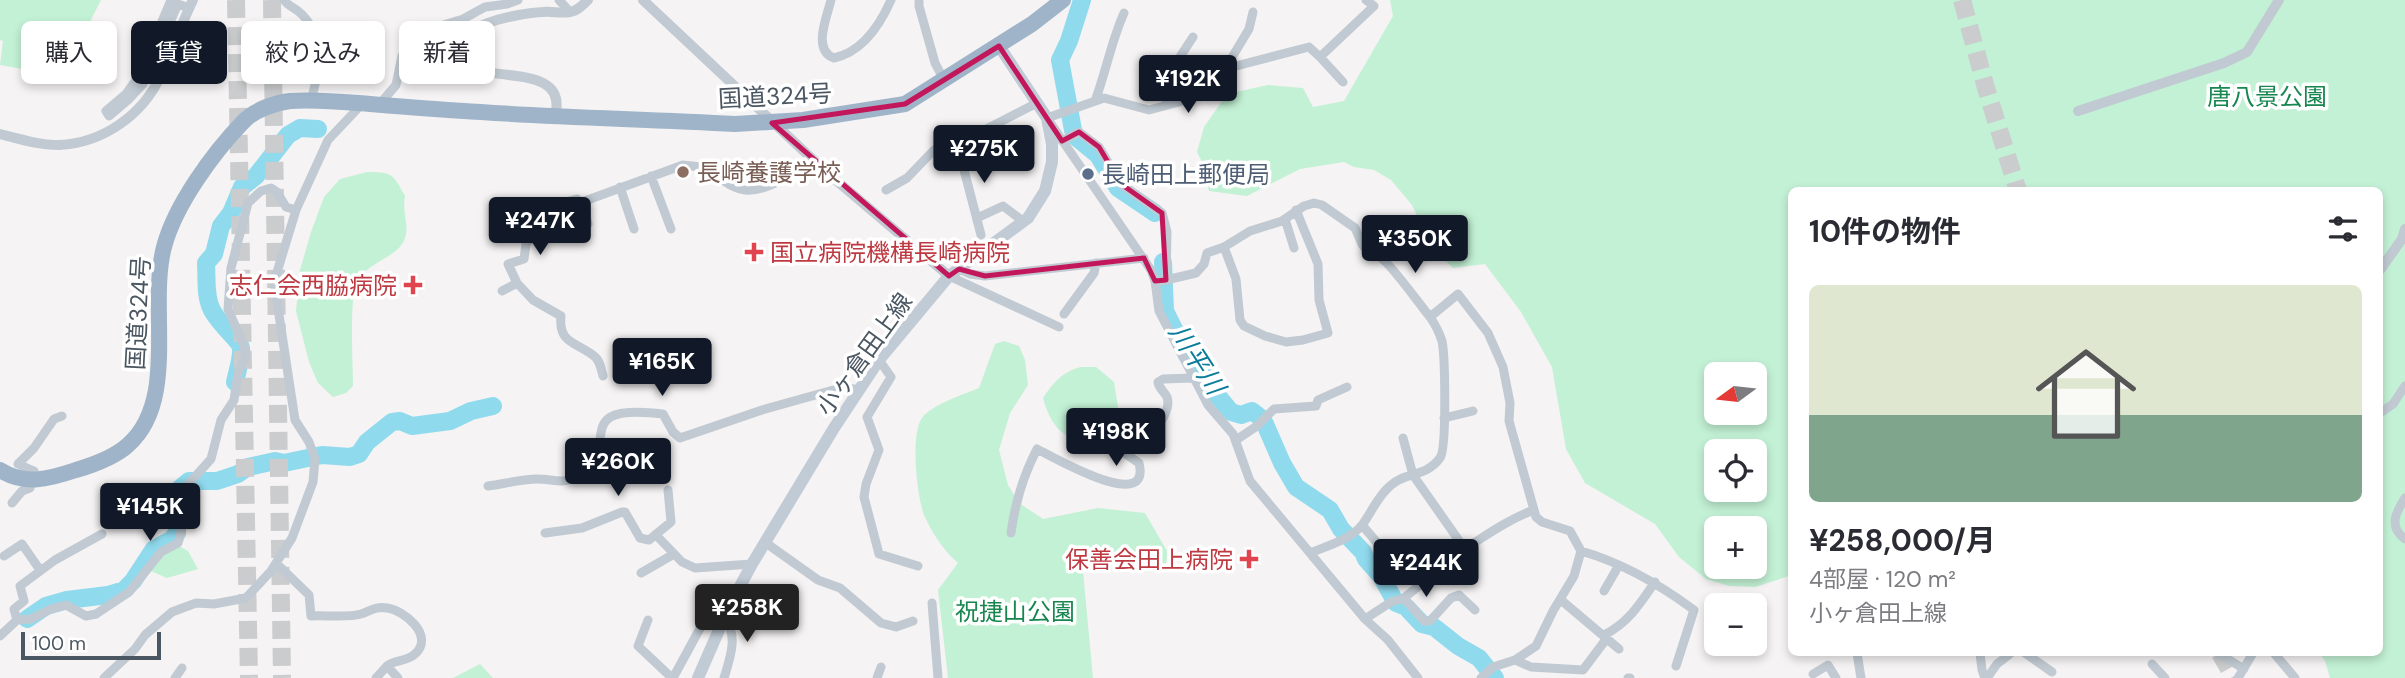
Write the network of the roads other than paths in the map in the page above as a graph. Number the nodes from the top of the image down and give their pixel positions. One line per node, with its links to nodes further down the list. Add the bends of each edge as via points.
1 (172, 0): 13 (street, via 139,76 106,111 109,116 143,84 178,4)
2 (284, 0): 23 (street, via 310,24 323,52)
3 (518, 0): 27 (street, via 485,7 424,31 402,55 396,85)
4 (559, 0): 14 (street)
5 (588, 0): 14 (street)
6 (643, 0): 35 (street)
7 (831, 0): 8 (street, via 822,49 834,58 857,48)
8 (891, 0)
9 (919, 0): 21 (street)
10 (1063, 0): 18 (highway, 国道324号)
11 (1367, 0): 19 (street, via 1374,6)
12 (2279, 0): 29 (street, via 2247,52)
13 (191, 4): 32 (street, via 160,78 135,112 111,130 89,140 58,145)
14 (570, 12): 30 (street, via 535,13 486,24 465,36 459,47 470,68 516,76 552,89 558,104)
15 (1253, 12): 20 (street, via 1249,29)
16 (1124, 13): 24 (street)
17 (1193, 37): 28 (street, via 1174,65)
18 (999, 46): 21 (highway, 国道324号); 25 (main road, 小ヶ倉田上線)
19 (1320, 57): 20 (street, via 1309,47); 22 (street)
20 (1225, 69): 28 (street, via 1198,76 1190,99)
21 (944, 80): 30 (highway, 国道324号, via 905,104 768,123)
22 (1343, 82)
23 (311, 101): 26 (highway, 国道324号); 79 (highway, 国道324号, via 277,103 245,119 184,200 161,265 155,400 135,438 107,458)
24 (1095, 101): 28 (street, via 1104,98 1149,110); 31 (street)
25 (1037, 103): 31 (main road, 小ヶ倉田上線); 34 (street)
26 (362, 104): 27 (highway, 国道324号); 40 (street, via 328,140)
27 (379, 105): 30 (highway, 国道324号)
28 (1166, 105)
29 (2078, 111)
30 (555, 116)
31 (1047, 118): 33 (street); 44 (main road, 小ヶ倉田上線, via 1052,144 1049,180)
32 (0, 134)
33 (1062, 141): 53 (street); 58 (street, via 1079,132 1099,146 1121,184 1162,213 1167,232)
34 (957, 143): 38 (street, via 934,150 919,168); 42 (street)
35 (825, 172): 36 (street, via 818,176 804,170 769,188 746,191 701,166 683,165); 57 (street)
36 (651, 176): 37 (street); 47 (street)
37 (620, 187): 39 (street); 46 (street)
38 (886, 190)
39 (582, 201): 45 (street); 60 (street, via 556,206 526,244 524,259 508,264)
40 (296, 210): 96 (street, via 274,282 295,420 315,457 302,516); 112 (street, via 286,206 271,188 248,202 244,212 227,298 246,356 211,459 182,491 178,543 161,552 138,583 96,614 86,616 66,605)
41 (1296, 210): 43 (street); 50 (street, via 1318,264 1319,300 1328,334 1286,342 1244,326 1236,279); 52 (street, via 1322,205 1354,228)
42 (977, 218): 44 (street, via 1003,206); 49 (street)
43 (1285, 219): 50 (street, via 1250,231); 51 (street)
44 (1023, 221): 57 (main road, 小ヶ倉田上線)
45 (588, 223)
46 (635, 229)
47 (671, 229)
48 (2405, 229): 56 (street)
49 (981, 234)
50 (1224, 247): 58 (street, via 1207,253 1196,273)
51 (1294, 248)
52 (1368, 252)
53 (1144, 258): 55 (street); 59 (street)
54 (1381, 258): 63 (street, via 1389,262)
55 (1096, 264): 57 (street, via 985,276); 62 (street)
56 (2383, 266)
57 (954, 273): 64 (street); 65 (main road, 小ヶ倉田上線)
58 (1166, 280): 59 (street)
59 (1155, 281): 67 (street, via 1158,311)
60 (517, 284): 61 (street); 66 (street, via 533,300 561,316 560,328 567,339 596,357)
61 (502, 291)
62 (1064, 314)
63 (1430, 317): 74 (street, via 1442,343); 84 (street, via 1458,294 1488,333 1503,367 1510,403 1508,421)
64 (1059, 327)
65 (879, 360): 70 (main road, 小ヶ倉田上線); 99 (street, via 891,377 867,417 878,450 864,496 879,554)
66 (603, 376)
67 (1193, 378): 76 (street); 87 (street, via 1158,382 1168,404 1154,430 1116,433 1113,445 1139,463 1141,472 1132,484 1094,477 1037,449 1020,489)
68 (2405, 386): 71 (street)
69 (1347, 387): 76 (street, via 1318,400 1316,406 1275,409)
70 (858, 390): 80 (street, via 844,387 680,438 663,414 609,416 600,426 596,457 579,476 562,483 535,479); 91 (main road, 小ヶ倉田上線)
71 (2383, 410)
72 (1474, 411): 74 (street)
73 (62, 416): 79 (street, via 54,419 18,464 34,471)
74 (1444, 418): 78 (street, via 1442,456 1422,474)
75 (1403, 438): 78 (street)
76 (1236, 440): 93 (street, via 1250,481)
77 (0, 470): 79 (highway)
78 (1413, 475): 84 (street, via 1465,550 1513,517); 85 (street, via 1390,485)
79 (33, 480): 83 (street)
80 (488, 486)
81 (668, 490): 89 (street, via 671,522)
82 (2405, 498): 90 (street, via 2394,526)
83 (12, 503)
84 (1534, 510): 92 (street, via 1542,522 1570,531)
85 (1362, 525): 93 (street); 100 (street)
86 (545, 533): 89 (street, via 582,528 625,512 643,540)
87 (1011, 533)
88 (102, 534): 102 (street)
89 (656, 535): 94 (street)
90 (2405, 539)
91 (766, 543): 97 (main road, 小ヶ倉田上線); 114 (street, via 818,580 840,588 881,623 896,627)
92 (1581, 551): 98 (street); 107 (street)
93 (1310, 553): 111 (street)
94 (674, 554): 97 (street, via 695,568); 103 (street)
95 (4, 556): 102 (street, via 22,544)
96 (276, 563): 127 (street, via 309,595 311,616 391,608 416,625 422,635 419,650); 135 (street, via 246,598 195,603 172,612)
97 (752, 564): 110 (main road, 小ヶ倉田上線)
98 (1619, 565): 104 (street); 105 (street)
99 (918, 566)
100 (1397, 566)
101 (1445, 569): 106 (street)
102 (40, 570): 112 (street, via 19,586 24,601 15,609)
103 (641, 573)
104 (1655, 582): 116 (street, via 1633,614); 128 (street, via 1693,610)
105 (1604, 591)
106 (1397, 600): 109 (street, via 1424,621 1430,621 1451,598 1460,595); 111 (street)
107 (1560, 600): 116 (street); 125 (street, via 1536,646)
108 (932, 603): 143 (street)
109 (1475, 610)
110 (726, 613): 139 (street, via 716,599); 140 (main road, 小ヶ倉田上線); 141 (street, via 733,639)
111 (1365, 619): 144 (street)
112 (17, 620): 115 (street)
113 (648, 620): 139 (street, via 638,646)
114 (912, 621)
115 (0, 636)
116 (1606, 637): 117 (street); 125 (street, via 1583,670 1531,667)
117 (1619, 649)
118 (1857, 656): 146 (street)
119 (1980, 656): 147 (street)
120 (2007, 656): 147 (street)
121 (2029, 656): 133 (street)
122 (2223, 656): 131 (street)
123 (2251, 656): 131 (street)
124 (2277, 656): 150 (street)
125 (1515, 660): 132 (street)
126 (2152, 664): 148 (street)
127 (387, 666): 137 (street); 138 (street)
128 (1676, 666)
129 (881, 667): 142 (street)
130 (182, 668): 136 (street)
131 (2244, 669): 149 (street)
132 (1487, 672)
133 (2052, 672)
134 (1812, 674): 145 (street, via 1828,665)
135 (104, 678)
136 (174, 678)
137 (376, 678)
138 (398, 678)
139 (673, 678)
140 (698, 678)
141 (724, 678)
142 (877, 678)
143 (938, 678)
144 (1418, 678)
145 (1836, 678)
146 (1861, 678)
147 (1986, 678)
148 (2165, 678)
149 (2238, 678)
150 (2295, 678)

